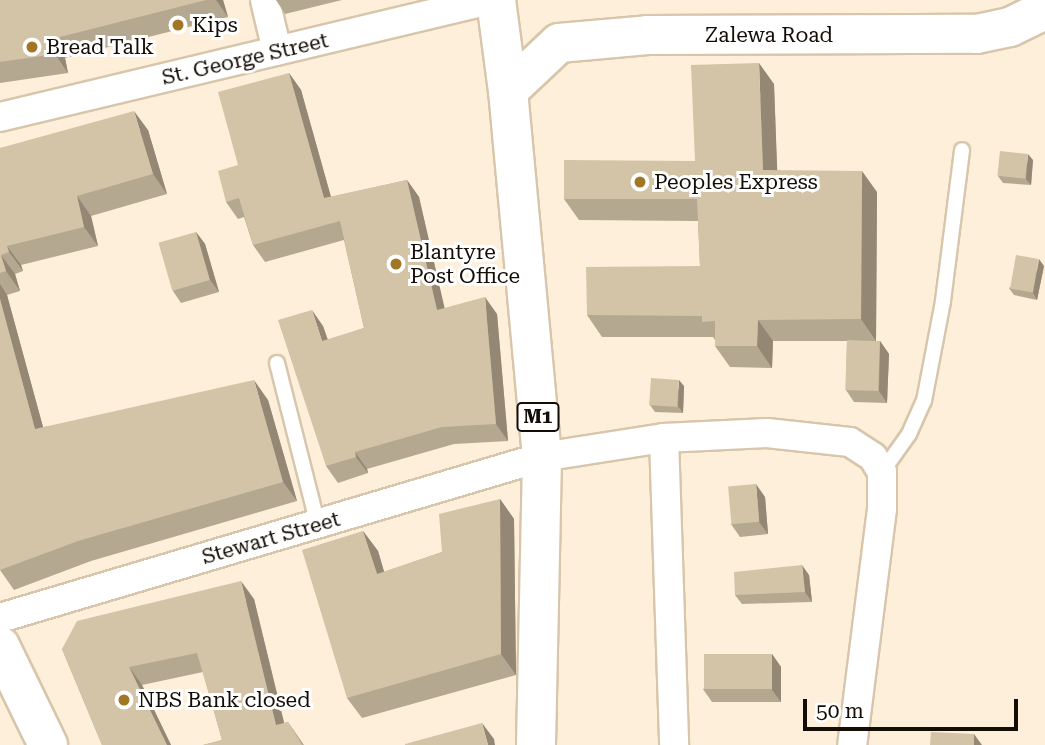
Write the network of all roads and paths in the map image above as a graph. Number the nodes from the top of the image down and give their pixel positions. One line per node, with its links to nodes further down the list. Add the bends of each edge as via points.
1 (265, 0): 5 (street)
2 (489, 0): 5 (street, St. George Street)
3 (496, 0): 6 (main road)
4 (1045, 10): 6 (main road, Zalewa Road, via 1010,27 977,34 648,35 559,43)
5 (277, 51): 7 (street, St. George Street)
6 (508, 91): 11 (main road, M1)
7 (0, 117)
8 (962, 150): 12 (lane, via 943,301 924,401 909,434)
9 (277, 363): 13 (lane)
10 (664, 438): 11 (street, Stewart Street); 12 (street, Stewart Street, via 767,433 850,443 873,457); 18 (street)
11 (542, 457): 13 (street, Stewart Street); 17 (main road, M1)
12 (882, 472): 19 (street)
13 (317, 525): 14 (street, Stewart Street)
14 (0, 618)
15 (0, 646): 16 (main road)
16 (48, 745)
17 (536, 745)
18 (674, 745)
19 (852, 745)

